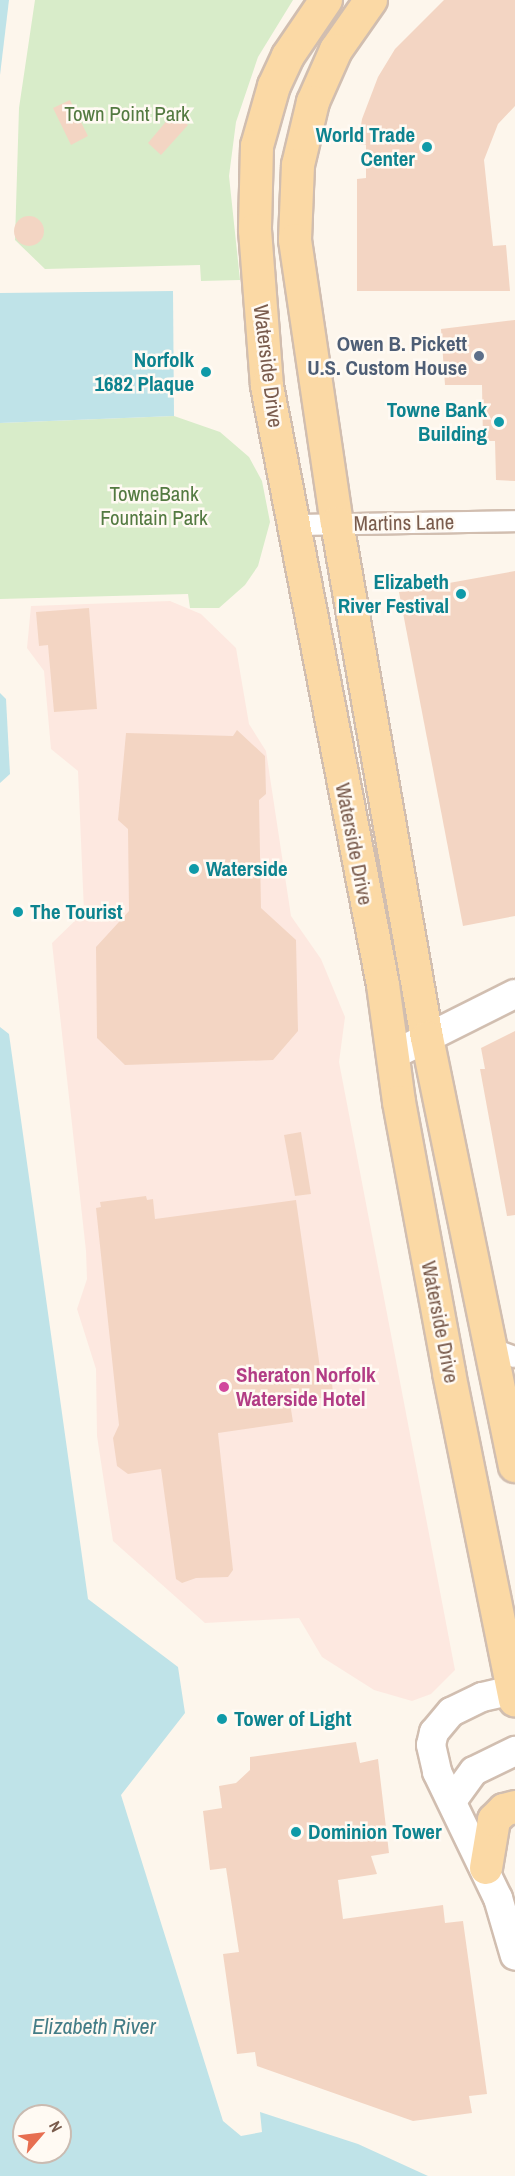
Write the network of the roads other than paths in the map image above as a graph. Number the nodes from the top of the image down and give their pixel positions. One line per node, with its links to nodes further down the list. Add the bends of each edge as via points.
1 (327, 0): 5 (main road, Waterside Drive, via 288,56 274,86 257,146 255,230 266,376)
2 (371, 0): 4 (main road, Waterside Drive, via 336,50 322,78 297,165 294,199 295,240)
3 (515, 521): 4 (street, Martins Lane)
4 (337, 523): 5 (street, Martins Lane); 7 (main road, Waterside Drive)
5 (293, 525): 6 (main road, Waterside Drive)
6 (309, 610): 7 (main road, via 328,613); 10 (main road, Waterside Drive, via 383,985)
7 (356, 631): 9 (main road, Waterside Drive)
8 (515, 994): 9 (main road)
9 (427, 1038): 10 (main road); 11 (main road, Waterside Drive)
10 (393, 1055): 14 (main road, Waterside Drive, via 449,1373)
11 (503, 1353): 12 (main road, Waterside Drive)
12 (511, 1421): 13 (main road, Waterside Drive)
13 (515, 1466)
14 (514, 1693): 16 (main road, via 460,1707 444,1718 434,1732 434,1763)
15 (515, 1752): 16 (main road, via 474,1771)
16 (482, 1814): 17 (main road)
17 (486, 1868): 18 (main road)
18 (515, 1956)

